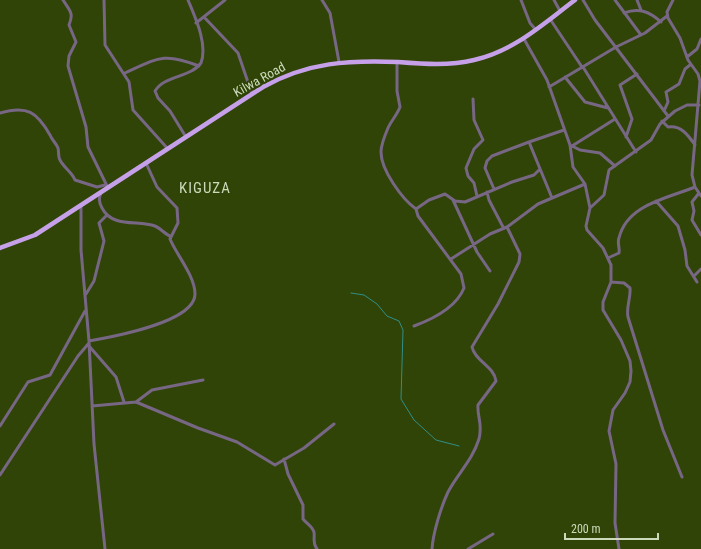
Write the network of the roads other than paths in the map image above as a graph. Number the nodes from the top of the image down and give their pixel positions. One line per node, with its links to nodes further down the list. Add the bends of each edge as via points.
1 (63, 0): 58 (street, via 72,14 69,25 76,42 69,56 68,66 86,127 88,146)
2 (104, 0): 32 (street, via 105,44)
3 (188, 0): 20 (street)
4 (225, 0): 17 (street)
5 (322, 0): 27 (street, via 330,13)
6 (521, 0): 21 (street)
7 (554, 0): 14 (street)
8 (575, 0): 14 (highway, Kilwa Road)
9 (583, 0): 25 (street)
10 (615, 0): 15 (street)
11 (638, 0): 13 (street)
12 (674, 0): 16 (street)
13 (641, 10): 15 (street); 19 (street)
14 (560, 11): 18 (highway, Kilwa Road)
15 (624, 13): 22 (street)
16 (667, 16): 19 (street); 26 (street, via 680,38)
17 (204, 17): 20 (street); 36 (street, via 238,53)
18 (550, 19): 21 (highway, Kilwa Road); 31 (street)
19 (661, 22): 22 (street)
20 (196, 24): 30 (street, via 203,53)
21 (536, 30): 23 (highway, Kilwa Road)
22 (641, 35): 25 (street)
23 (524, 39): 28 (highway, Kilwa Road, via 495,54 464,62); 35 (street)
24 (701, 39): 26 (street, via 697,49)
25 (616, 46): 31 (street); 33 (street)
26 (687, 57): 29 (street)
27 (339, 62): 28 (highway, Kilwa Road); 36 (highway, Kilwa Road, via 318,65 286,75)
28 (397, 62): 69 (street, via 400,107 388,127 382,145 382,157 400,193)
29 (690, 65): 38 (street, via 700,78); 40 (street, via 685,69 680,83 666,92 668,100)
30 (199, 66): 32 (street, via 168,57); 46 (street, via 161,85 155,91)
31 (582, 67): 34 (street); 39 (street)
32 (125, 73): 51 (street, via 131,86 133,110)
33 (637, 74): 40 (street); 47 (street, via 620,85 632,119)
34 (565, 77): 35 (street); 39 (street, via 585,102)
35 (549, 87): 45 (street)
36 (252, 94): 46 (highway, Kilwa Road)
37 (473, 99): 63 (street, via 474,120 483,140 474,149 466,168)
38 (700, 105): 42 (street, via 683,106); 50 (street)
39 (608, 108): 43 (street)
40 (664, 111): 42 (street)
41 (0, 113): 58 (street, via 16,108 37,116 56,143 60,161 75,180)
42 (668, 116): 44 (street)
43 (614, 119): 47 (street); 49 (street)
44 (662, 121): 50 (street, via 668,127 680,128); 52 (street, via 654,137)
45 (564, 130): 48 (street); 49 (street)
46 (186, 136): 51 (highway, Kilwa Road)
47 (626, 137): 52 (street)
48 (529, 142): 55 (street); 59 (street, via 492,156 487,161 486,168)
49 (571, 145): 54 (street, via 580,150 600,153); 56 (street, via 573,167)
50 (695, 145): 57 (street, via 692,175)
51 (168, 149): 53 (highway, Kilwa Road)
52 (636, 152): 54 (street)
53 (146, 163): 58 (highway, Kilwa Road); 73 (street, via 157,186 178,208 178,223)
54 (615, 166): 68 (street, via 607,173 604,195)
55 (540, 168): 59 (street, via 534,175); 64 (street)
56 (585, 184): 64 (street); 68 (street)
57 (695, 186): 62 (street); 66 (street)
58 (106, 187): 61 (highway, Kilwa Road)
59 (494, 189): 60 (street)
60 (487, 192): 63 (street); 71 (street, via 488,200)
61 (101, 193): 67 (highway, Kilwa Road); 70 (street, via 100,205)
62 (700, 195): 72 (street, via 692,202 692,220)
63 (477, 196): 65 (street, via 465,202)
64 (552, 198): 71 (street, via 534,206)
65 (453, 200): 69 (street, via 445,194); 74 (street)
66 (656, 201): 76 (street, via 634,214 620,235 619,253); 80 (street, via 678,226 687,264)
67 (81, 206): 75 (highway, Kilwa Road, via 35,235); 83 (street, via 81,250)
68 (590, 208): 76 (street, via 587,230)
69 (416, 209): 77 (street, via 418,216)
70 (107, 215): 73 (street, via 116,220 157,227); 83 (street, via 99,223 104,241 94,281)
71 (505, 227): 74 (street); 99 (street, via 520,254 519,262 472,347 475,354 494,374 496,381 478,405 481,424 478,439 471,458 448,493)
72 (701, 235)
73 (170, 236): 86 (street, via 195,291 192,305 170,320 154,326)
74 (474, 245): 77 (street); 79 (street)
75 (0, 248)
76 (608, 258): 81 (street)
77 (451, 259): 85 (street, via 463,279 464,288 461,295 434,317)
78 (701, 269): 80 (street)
79 (490, 271)
80 (694, 276): 82 (street)
81 (611, 282): 95 (street, via 624,283 630,288 628,317 664,430); 101 (street, via 603,302 603,310 625,348 631,371 625,393 613,410 609,431 609,441 616,464 615,523)
82 (697, 282)
83 (86, 294): 84 (street)
84 (86, 310): 86 (street); 92 (street, via 50,375 28,382)
85 (414, 326)
86 (89, 343): 88 (street, via 116,377); 90 (street); 94 (street)
87 (203, 380): 89 (street, via 152,390)
88 (124, 402): 89 (street); 90 (street)
89 (136, 402): 93 (street, via 237,442 273,464 276,465)
90 (92, 406): 97 (street)
91 (334, 424): 93 (street, via 304,448)
92 (0, 426)
93 (284, 459): 98 (street, via 288,474 303,505 303,519 311,526)
94 (0, 476)
95 (682, 477)
96 (493, 534): 100 (street)
97 (105, 549)
98 (317, 549)
99 (432, 549)
100 (468, 549)
101 (619, 549)

